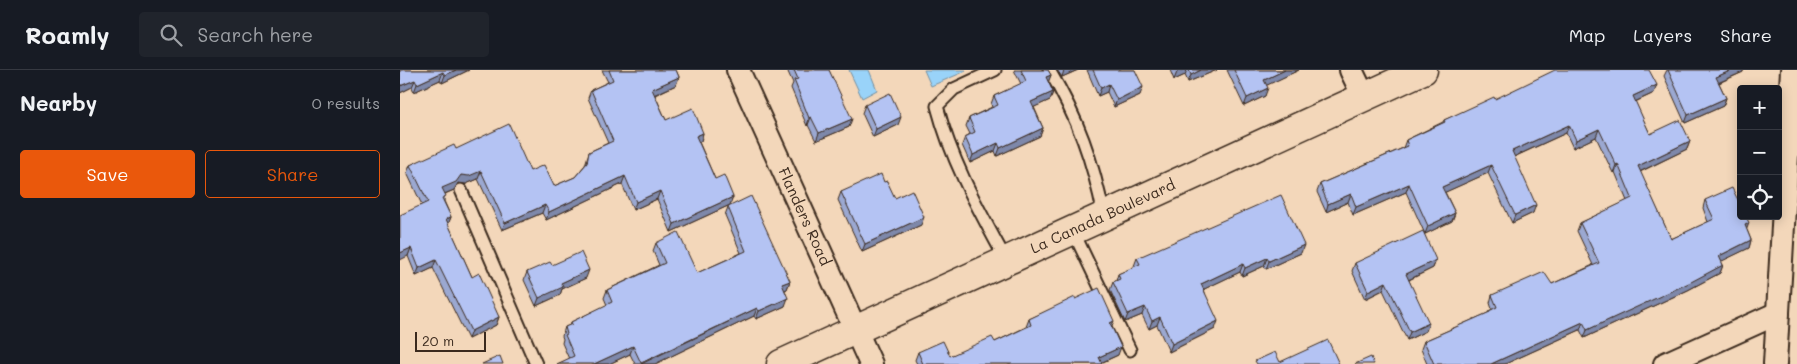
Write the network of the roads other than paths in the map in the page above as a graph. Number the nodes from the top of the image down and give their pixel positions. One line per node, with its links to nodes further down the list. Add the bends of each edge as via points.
1 (738, 70): 13 (street, Flanders Road)
2 (995, 70): 11 (lane, via 954,89 937,106 947,142)
3 (1049, 70): 9 (lane, via 1070,105 1091,160)
4 (1351, 70): 7 (street)
5 (1423, 70): 7 (street, La Canada Boulevard)
6 (1792, 70): 12 (street)
7 (1364, 97): 9 (street, La Canada Boulevard)
8 (461, 190): 15 (lane)
9 (1104, 217): 10 (street, La Canada Boulevard)
10 (1073, 231): 11 (street, La Canada Boulevard); 14 (lane)
11 (1008, 262): 13 (street, La Canada Boulevard)
12 (1778, 313): 18 (street); 19 (street)
13 (855, 330): 16 (street, La Canada Boulevard); 17 (street, Flanders Road)
14 (1130, 350)
15 (536, 364)
16 (781, 364)
17 (871, 364)
18 (1665, 364)
19 (1775, 364)

